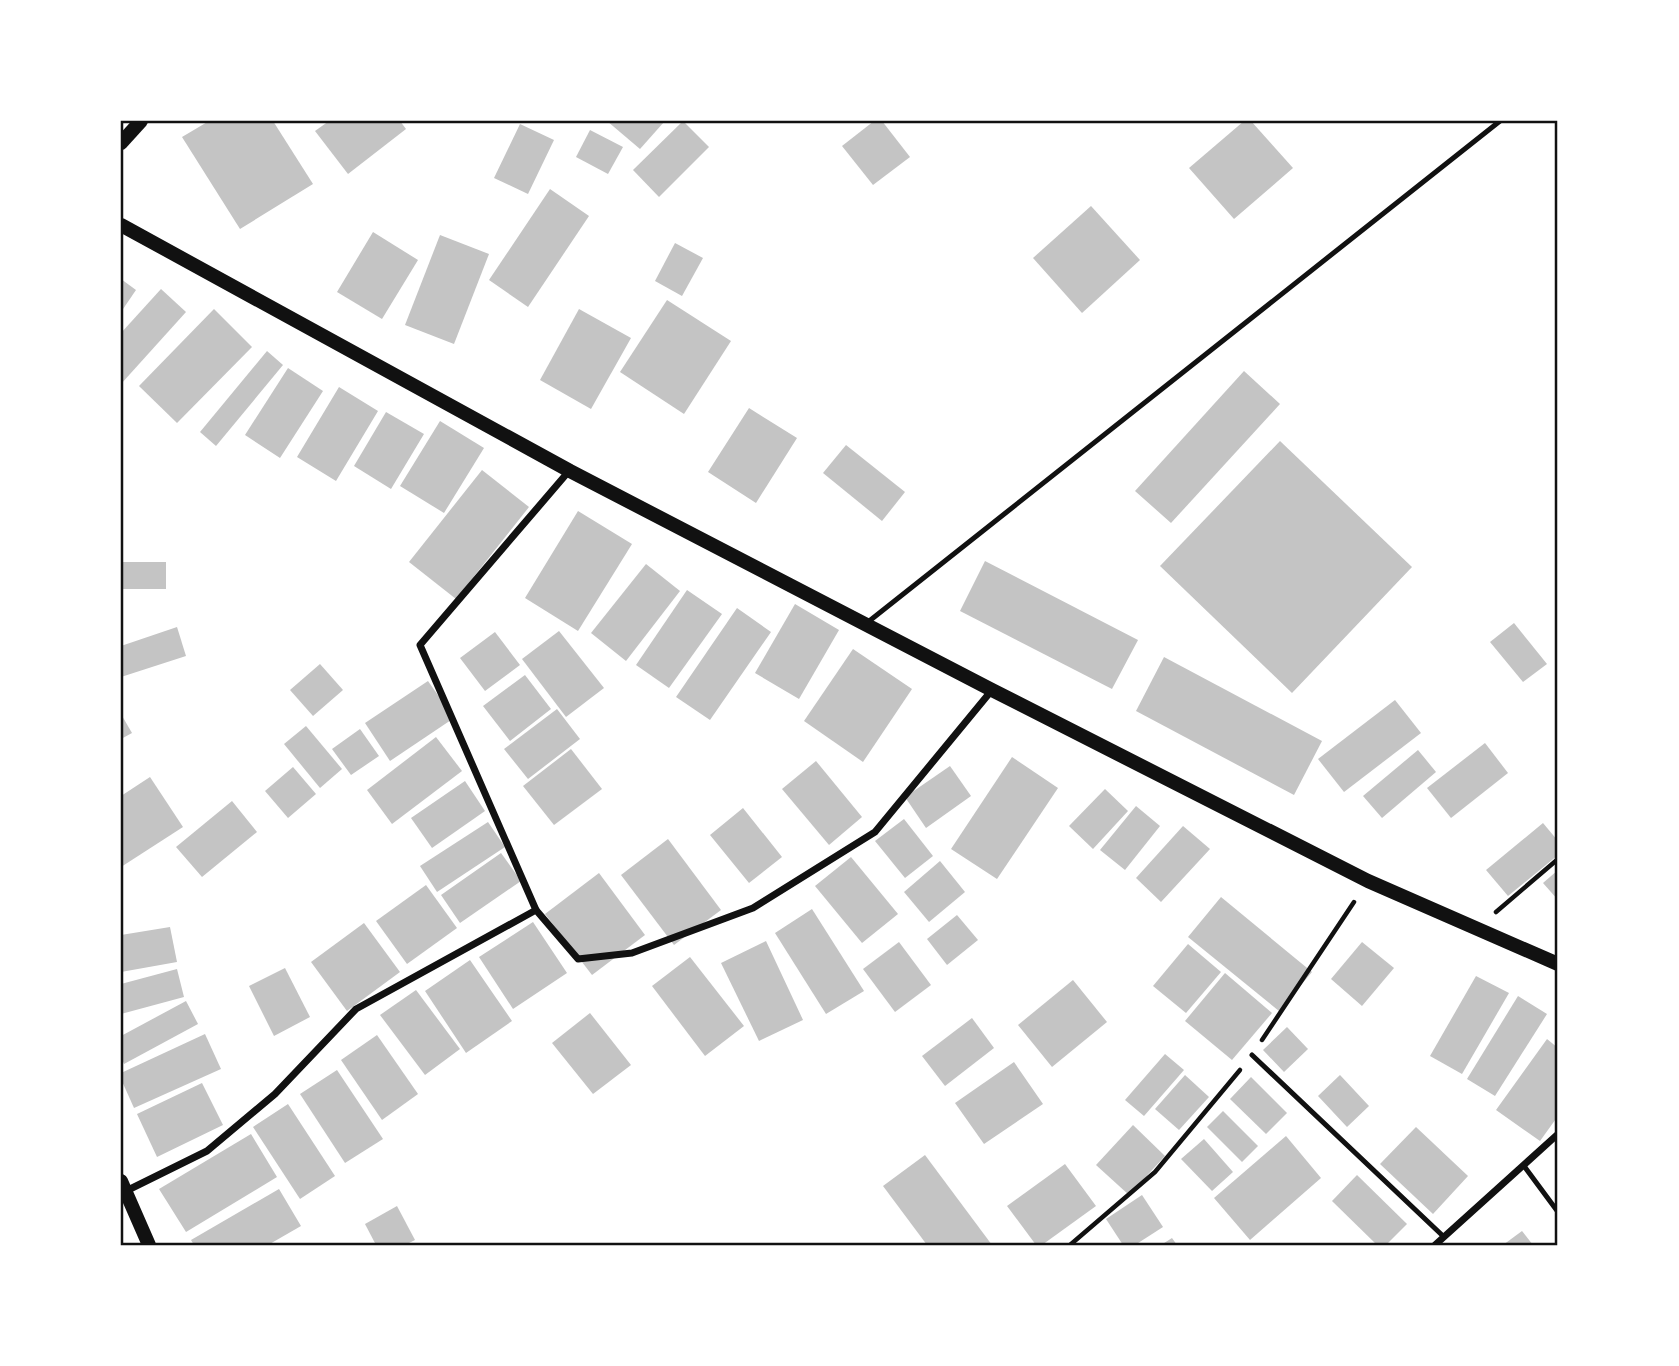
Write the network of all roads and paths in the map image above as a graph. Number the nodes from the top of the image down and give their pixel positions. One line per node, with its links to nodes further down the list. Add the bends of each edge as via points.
1 (141, 121): 3 (main road)
2 (1500, 121): 6 (lane)
3 (121, 143)
4 (121, 225): 5 (main road)
5 (570, 471): 6 (main road); 10 (street, via 420,645)
6 (865, 624): 7 (main road)
7 (992, 691): 9 (main road); 10 (street, via 875,832 753,908 632,953 579,959)
8 (1558, 859): 11 (path)
9 (1368, 881): 11 (main road); 13 (path)
10 (536, 910): 16 (street, via 356,1009 275,1094 207,1151)
11 (1476, 929): 12 (main road)
12 (1558, 964)
13 (1252, 1055): 18 (lane); 20 (path, via 1155,1172)
14 (1558, 1134): 15 (street)
15 (1524, 1166): 17 (lane); 18 (street)
16 (123, 1186): 19 (main road)
17 (1558, 1212)
18 (1443, 1236): 21 (street)
19 (149, 1245)
20 (1070, 1245)
21 (1435, 1245)

